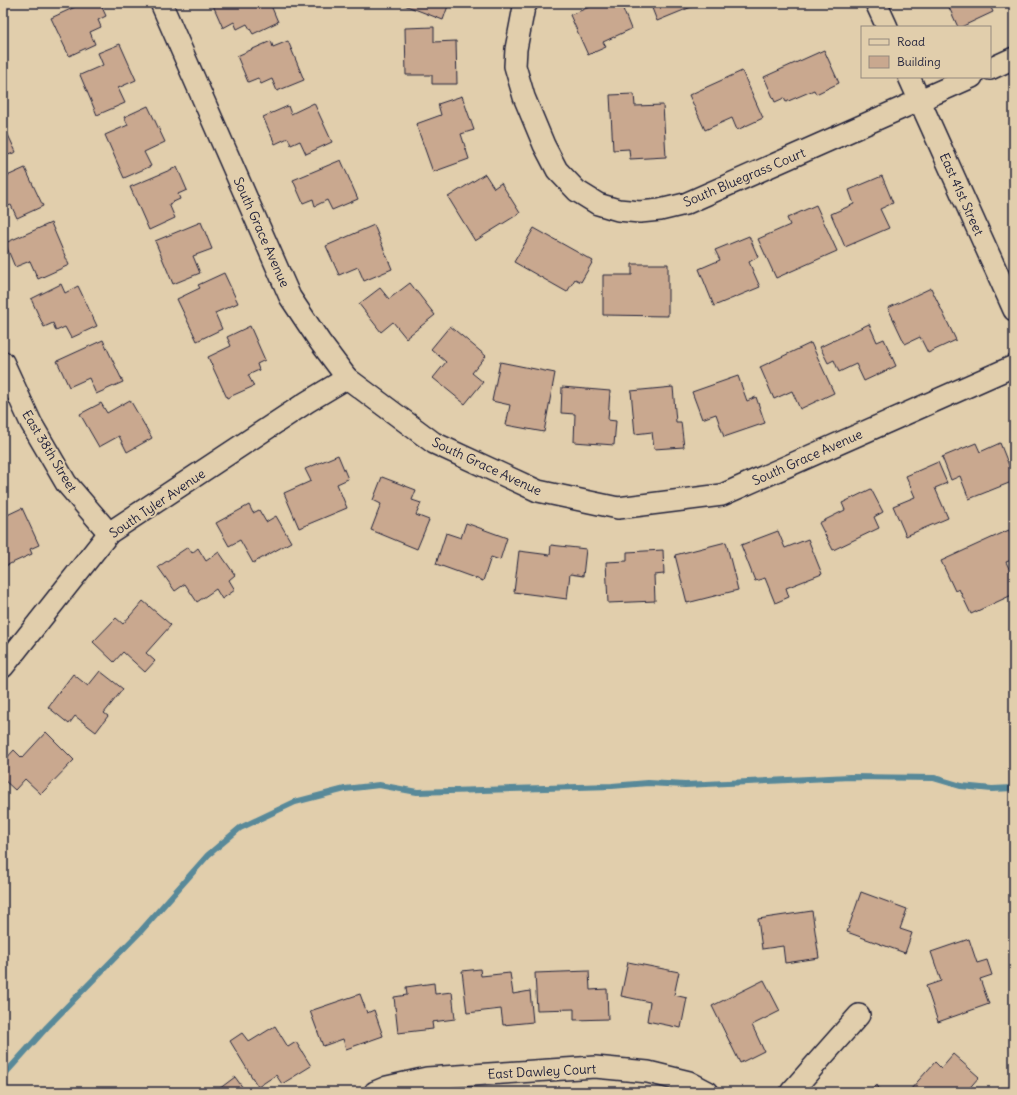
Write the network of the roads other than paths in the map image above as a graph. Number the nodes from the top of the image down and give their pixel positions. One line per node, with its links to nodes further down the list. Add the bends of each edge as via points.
1 (161, 3): 13 (street, South Grace Avenue, via 290,297)
2 (526, 3): 9 (street, South Bluegrass Court, via 514,66 544,145 558,170 577,190 598,204 618,210 640,212 685,204)
3 (876, 3): 4 (street)
4 (887, 26)
5 (1014, 58): 6 (street)
6 (991, 69)
7 (909, 78): 9 (street, East 41st Street)
8 (970, 78): 9 (street, South Bluegrass Court)
9 (920, 100): 10 (street, East 41st Street)
10 (1014, 310)
11 (3, 362): 14 (street, East 38th Street, via 31,423 66,483)
12 (1014, 366): 13 (street, South Grace Avenue, via 722,495 618,508 538,491 434,442)
13 (347, 378): 14 (street, South Tyler Avenue)
14 (109, 533): 15 (street, South Tyler Avenue)
15 (3, 667)
16 (859, 1015): 19 (street)
17 (375, 1092): 18 (street, East Dawley Court, via 427,1078 596,1067 648,1072 689,1082)
18 (708, 1092)
19 (791, 1092)

